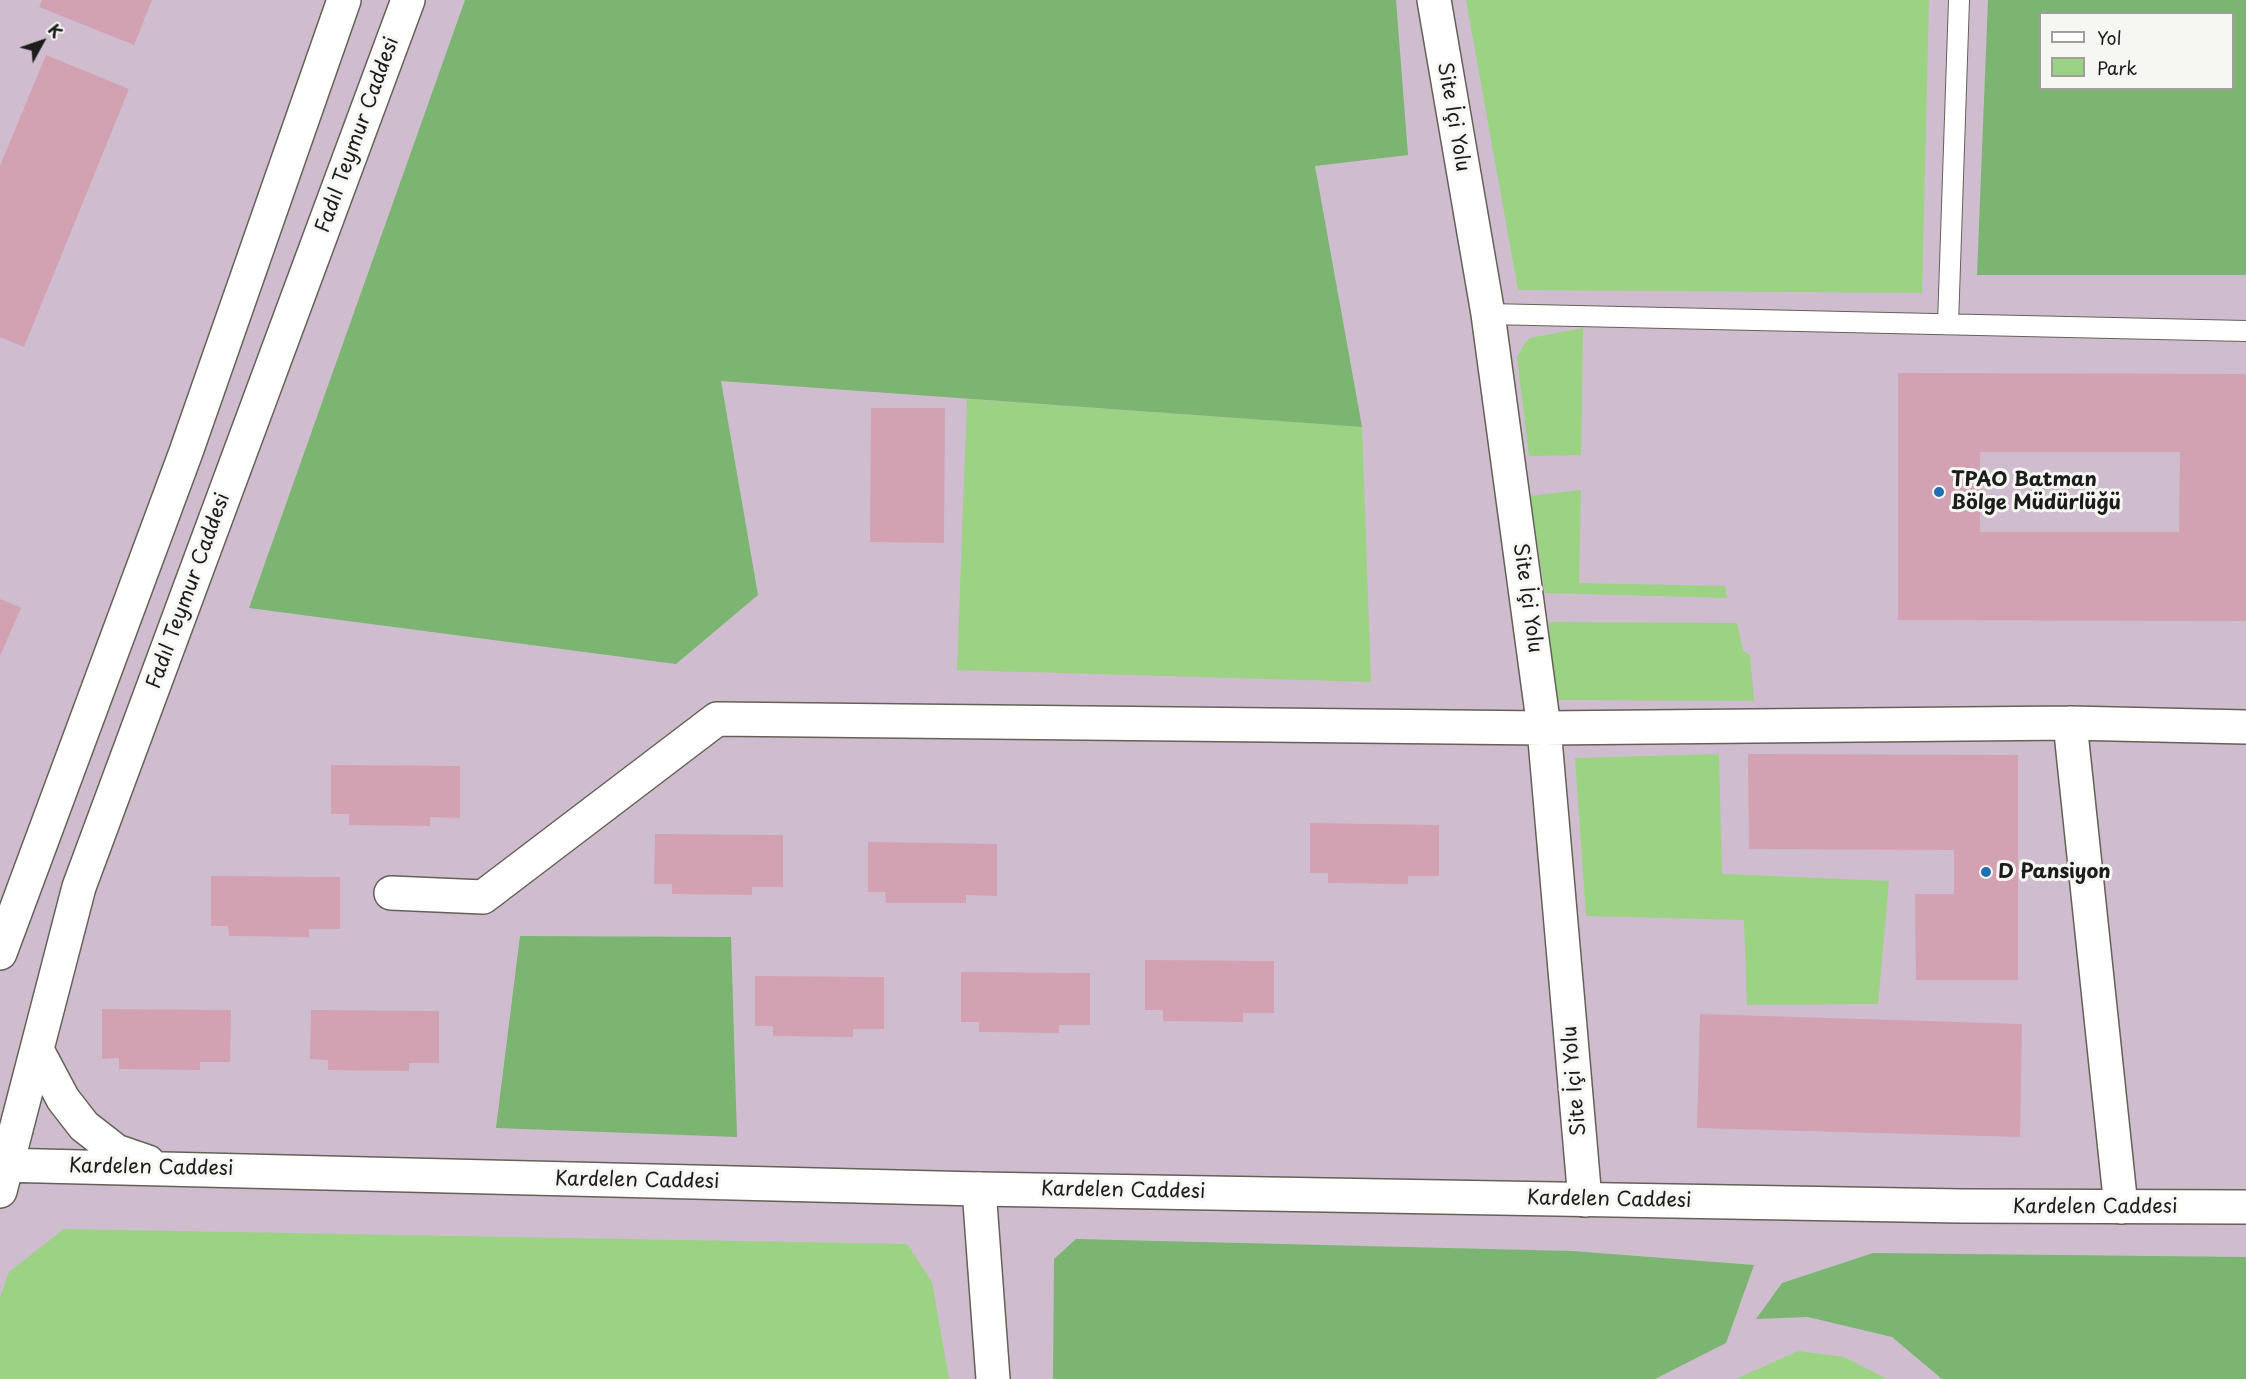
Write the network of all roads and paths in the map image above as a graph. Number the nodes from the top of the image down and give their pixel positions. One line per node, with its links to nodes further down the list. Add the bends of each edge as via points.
1 (344, 0): 12 (street, via 186,452)
2 (408, 0): 13 (street, Fadıl Teymur Caddesi, via 78,887)
3 (1434, 0): 5 (street, Site İçi Yolu)
4 (1959, 0): 6 (lane)
5 (1488, 314): 6 (lane); 10 (street, Site İçi Yolu)
6 (1948, 324): 7 (lane)
7 (2246, 331)
8 (2070, 723): 9 (street); 10 (street); 18 (street)
9 (2246, 727)
10 (1544, 728): 11 (street, via 717,719 483,897); 17 (street, Site İçi Yolu)
11 (391, 893)
12 (0, 953)
13 (37, 1050): 14 (street, via 63,1099 84,1126 116,1151); 15 (street, Fadıl Teymur Caddesi)
14 (167, 1169): 15 (street, Kardelen Caddesi); 16 (street, Kardelen Caddesi)
15 (3, 1173)
16 (979, 1189): 17 (street, Kardelen Caddesi); 20 (street)
17 (1586, 1200): 18 (street, Kardelen Caddesi)
18 (2121, 1207): 19 (street, Kardelen Caddesi)
19 (2246, 1207)
20 (993, 1379)

